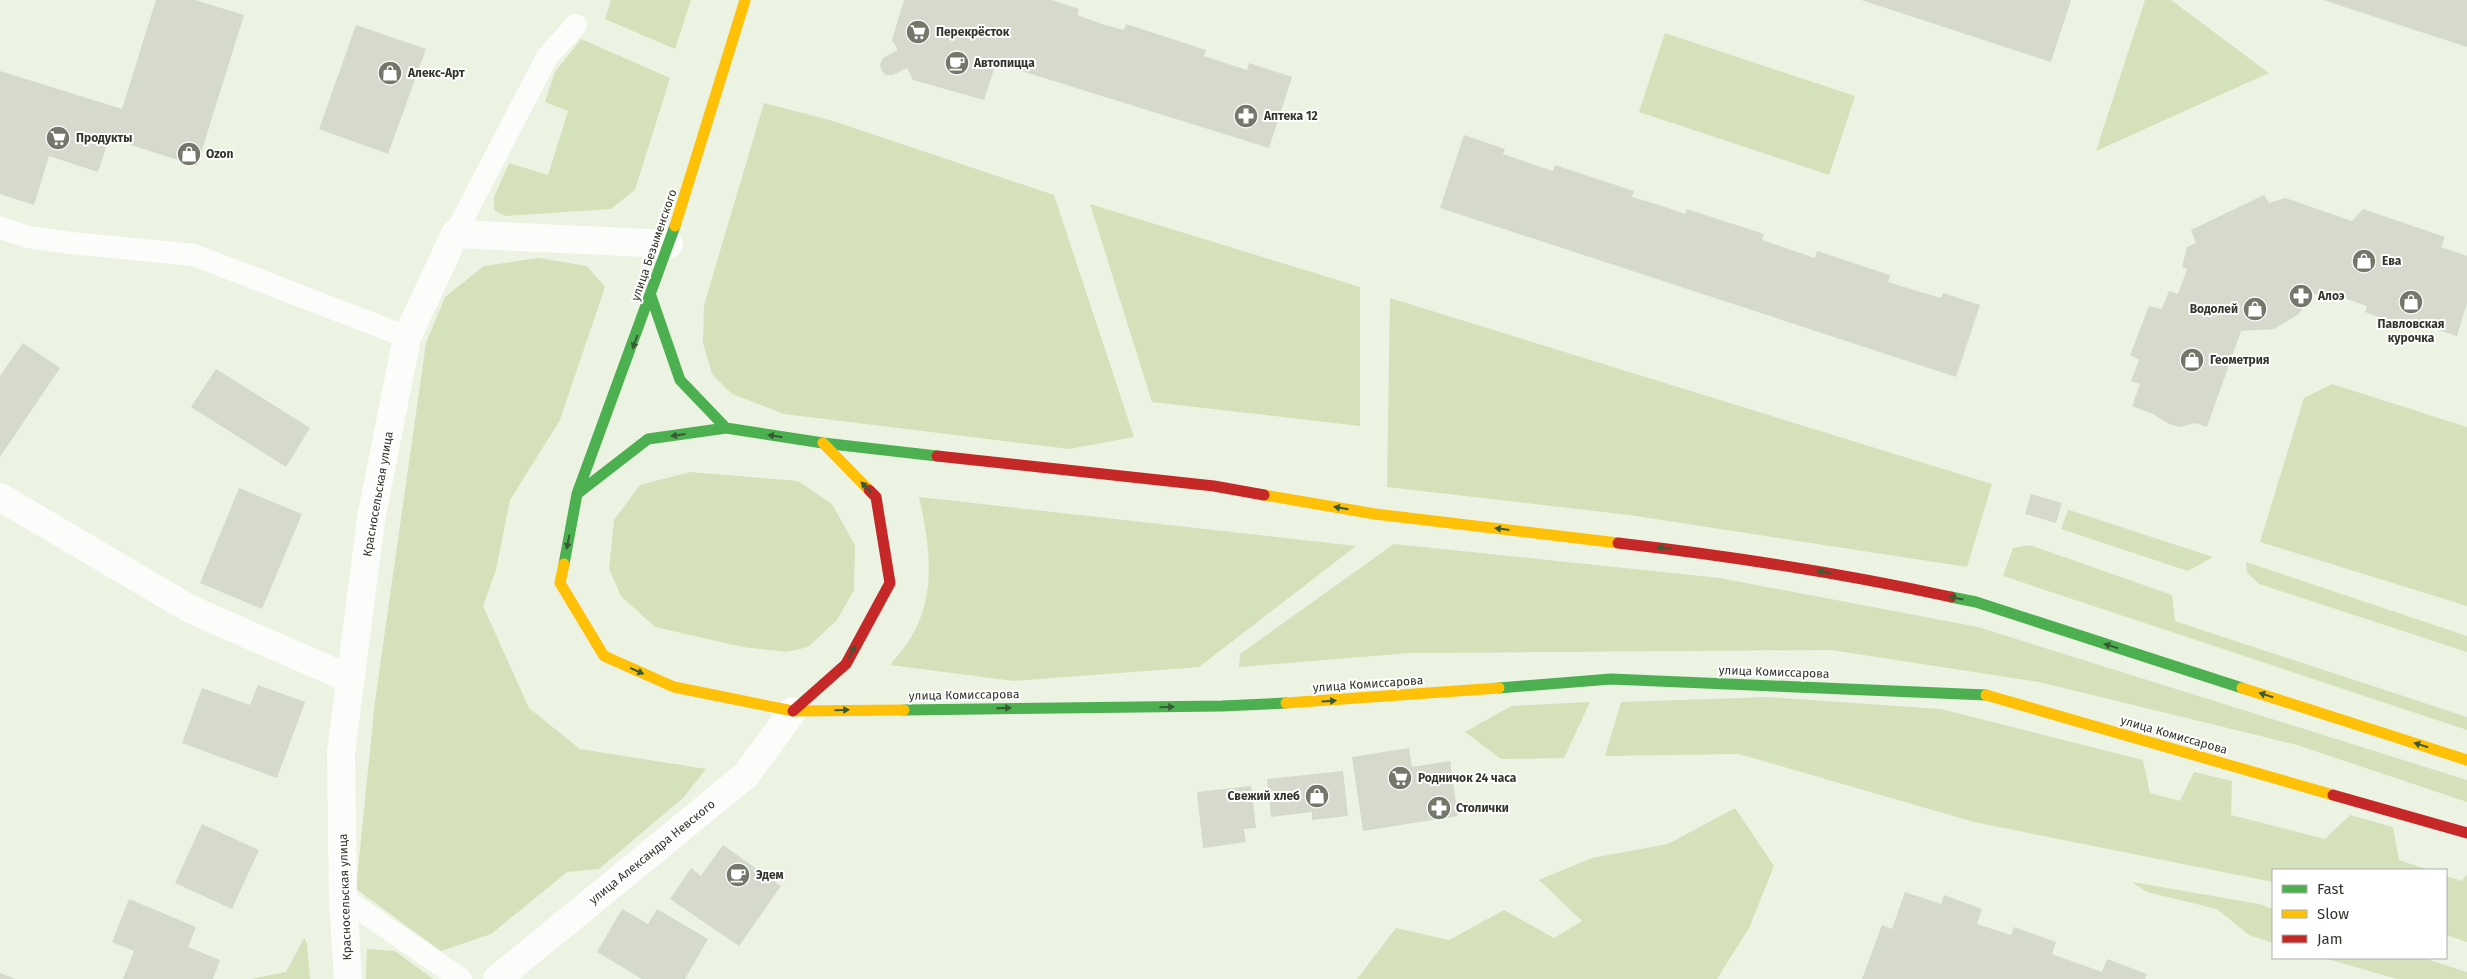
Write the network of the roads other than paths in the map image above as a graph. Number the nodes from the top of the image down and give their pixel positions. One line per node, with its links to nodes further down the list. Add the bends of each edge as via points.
1 (745, 0): 5 (main road, улица Безыменского)
2 (576, 24): 4 (lane, via 548,57)
3 (0, 228): 7 (lane, via 28,237 194,255)
4 (455, 234): 5 (street); 7 (street, Красносельская улица)
5 (669, 244): 6 (main road, улица Безыменского)
6 (651, 296): 8 (main road, via 680,380); 10 (main road, улица Безыменского, one-way to 10)
7 (408, 337): 12 (street, Красносельская улица, via 371,519)
8 (726, 428): 9 (main road, one-way to 8); 10 (main road, one-way to 10, via 648,439)
9 (823, 443): 13 (main road, one-way to 9, via 846,664 890,583 876,497); 14 (main road, one-way to 9, via 1976,602 1872,580 1722,555 1375,514 1214,486)
10 (577, 494): 13 (main road, улица Комиссарова, one-way to 13, via 560,583 604,656 674,687)
11 (0, 497): 12 (street, via 190,609)
12 (350, 679): 16 (street, Красносельская улица, via 341,754)
13 (793, 711): 15 (main road, улица Комиссарова, one-way to 15, via 1222,706 1346,700 1611,679 1988,695); 19 (street, улица Александра Невского, via 746,775)
14 (2467, 760)
15 (2467, 833)
16 (343, 898): 17 (street, Красносельская улица); 18 (lane)
17 (348, 979)
18 (461, 979)
19 (497, 979)

